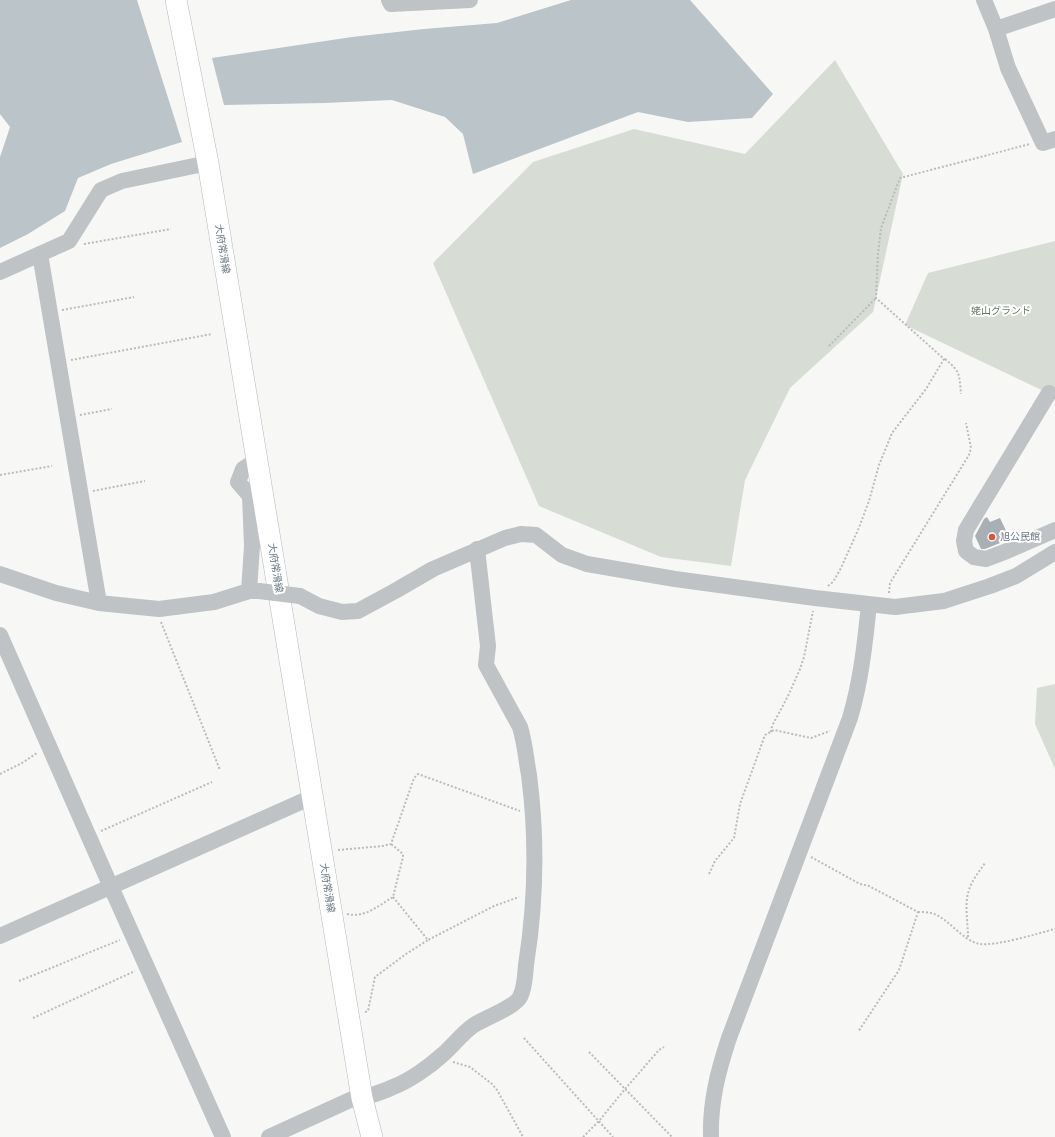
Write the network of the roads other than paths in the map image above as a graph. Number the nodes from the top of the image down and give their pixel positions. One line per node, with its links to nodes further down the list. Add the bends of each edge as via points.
1 (176, 0): 8 (main road, 大府常滑線)
2 (390, 0): 3 (street, via 391,4)
3 (470, 0)
4 (984, 0): 6 (street)
5 (1055, 9): 6 (street)
6 (996, 29): 7 (street, via 1008,68)
7 (1049, 140)
8 (208, 163): 9 (street, via 122,181 101,190 69,241); 12 (main road, 大府常滑線)
9 (40, 254): 10 (street); 18 (street)
10 (0, 272)
11 (1049, 393): 13 (street, via 966,530 964,541 966,551 974,557 986,559)
12 (257, 460): 17 (street, via 242,468 238,482 250,496); 21 (main road, 大府常滑線)
13 (1055, 530)
14 (477, 549): 17 (street, bridge, via 433,569 358,611 342,612 319,606 300,596); 19 (street, via 520,534 536,535 562,555 587,564); 24 (street, via 488,646 486,665 520,727 532,801 533,895 531,936 523,989 520,998 464,1032 429,1066 394,1087)
15 (1055, 552): 19 (street, via 1016,576 944,601 895,608)
16 (0, 574): 18 (street, via 56,593)
17 (254, 591): 18 (street, via 214,602 159,609)
18 (99, 603)
19 (870, 604): 28 (street, via 855,700 728,1038 714,1088)
20 (0, 635): 22 (street)
21 (312, 797): 22 (street); 24 (main road, 大府常滑線)
22 (110, 887): 23 (street); 25 (street)
23 (0, 936)
24 (361, 1096): 26 (street); 27 (main road, 大府常滑線)
25 (223, 1137)
26 (269, 1137)
27 (372, 1137)
28 (710, 1137)

